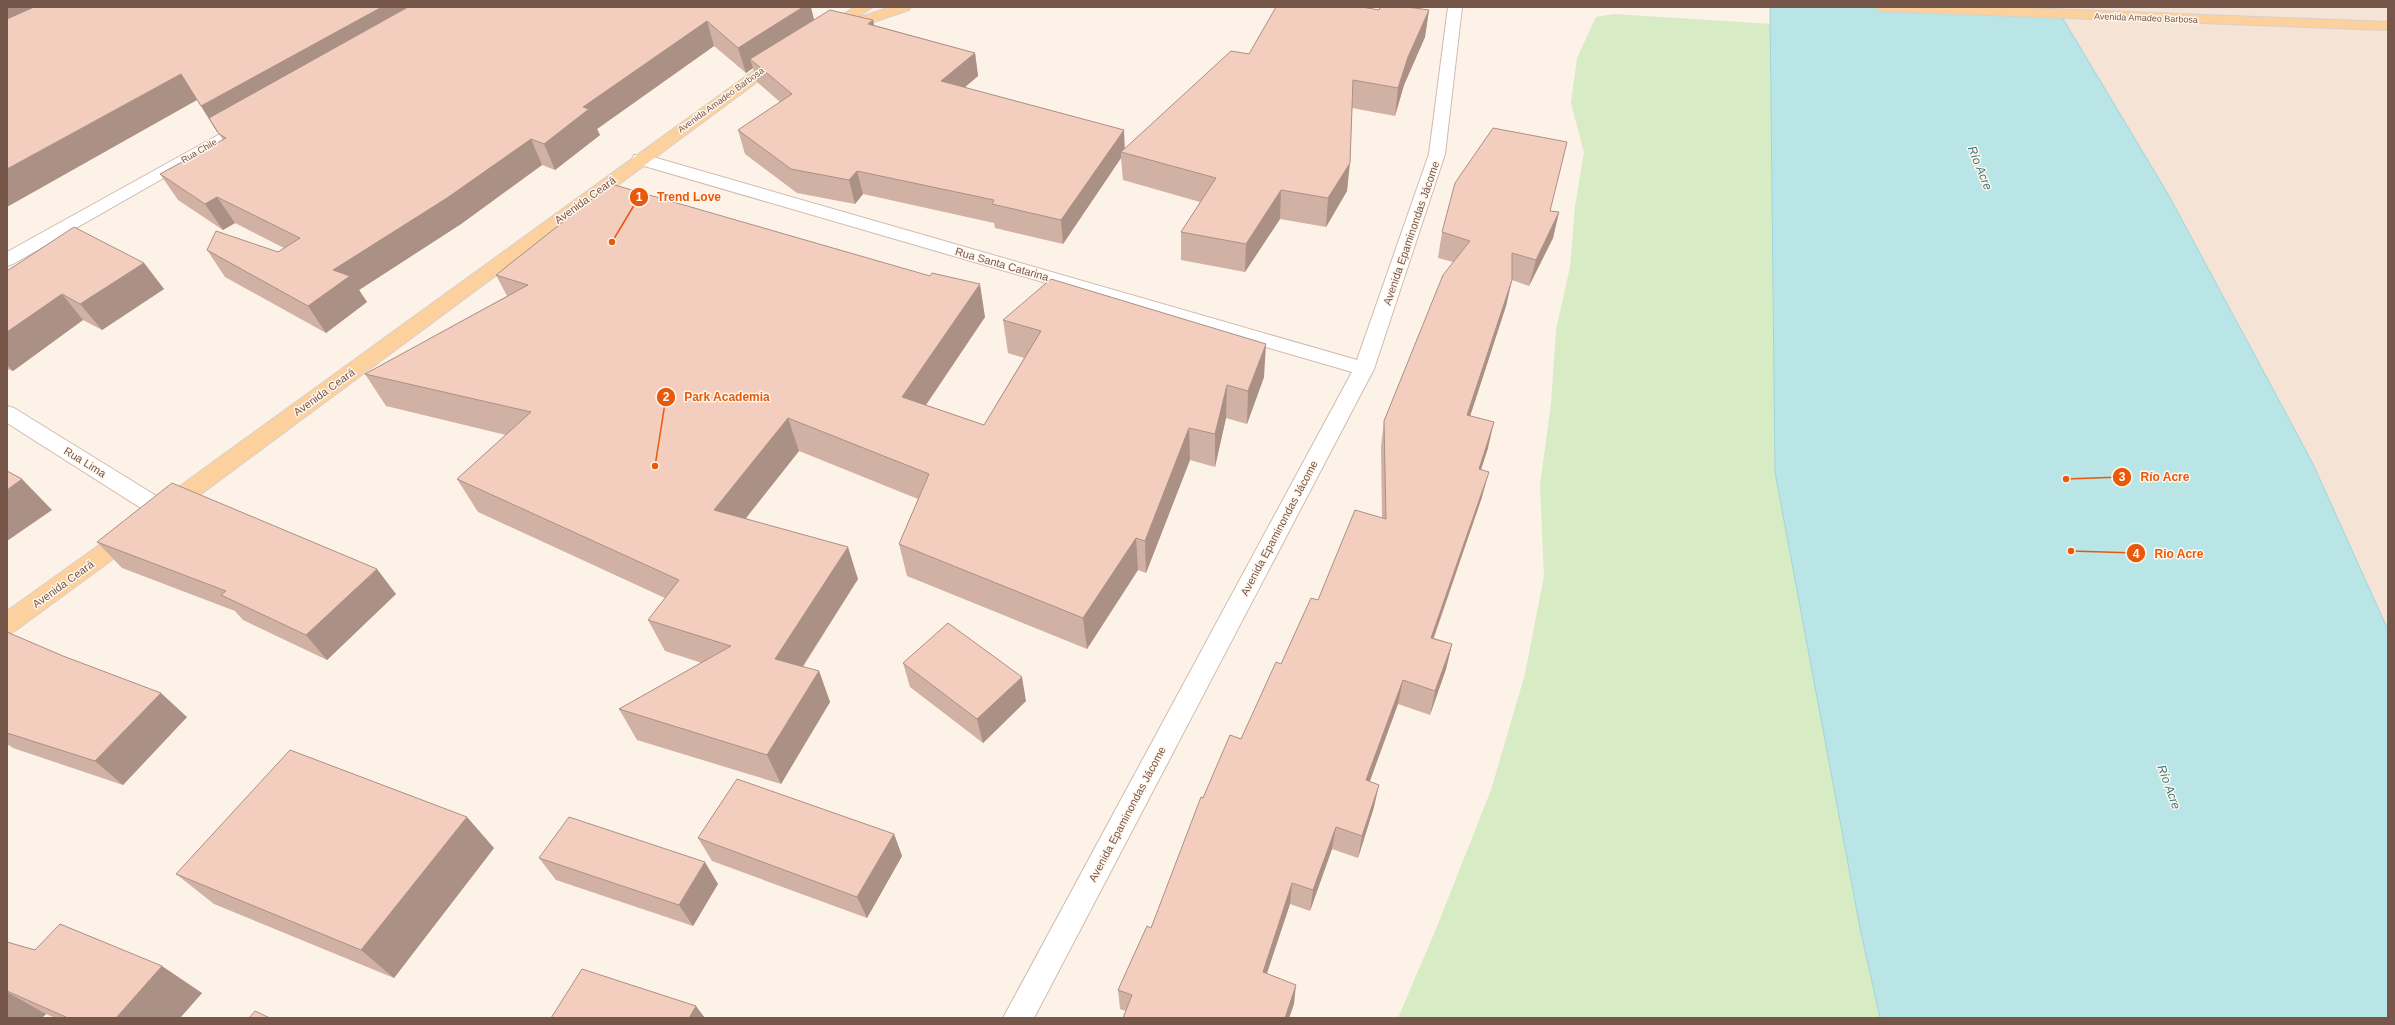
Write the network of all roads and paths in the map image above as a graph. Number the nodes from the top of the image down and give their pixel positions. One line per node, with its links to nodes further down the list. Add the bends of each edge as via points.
1 (866, 7): 2 (main road, via 815,37)
2 (904, 7)
3 (1455, 7): 10 (street, Avenida Epaminondas Jácome, via 1438,154)
4 (1880, 7): 5 (main road, Avenida Amadeo Barbosa)
5 (2388, 26)
6 (790, 51): 8 (main road, Avenida Amadeo Barbosa)
7 (261, 116): 9 (street, Rua Chile)
8 (640, 159): 10 (street, Rua Santa Catarina); 12 (main road, Avenida Ceará)
9 (7, 260)
10 (1364, 369): 14 (street, Avenida Epaminondas Jácome)
11 (7, 413): 12 (street, Rua Lima)
12 (163, 510): 13 (main road, Avenida Ceará)
13 (7, 624)
14 (1018, 1018)

